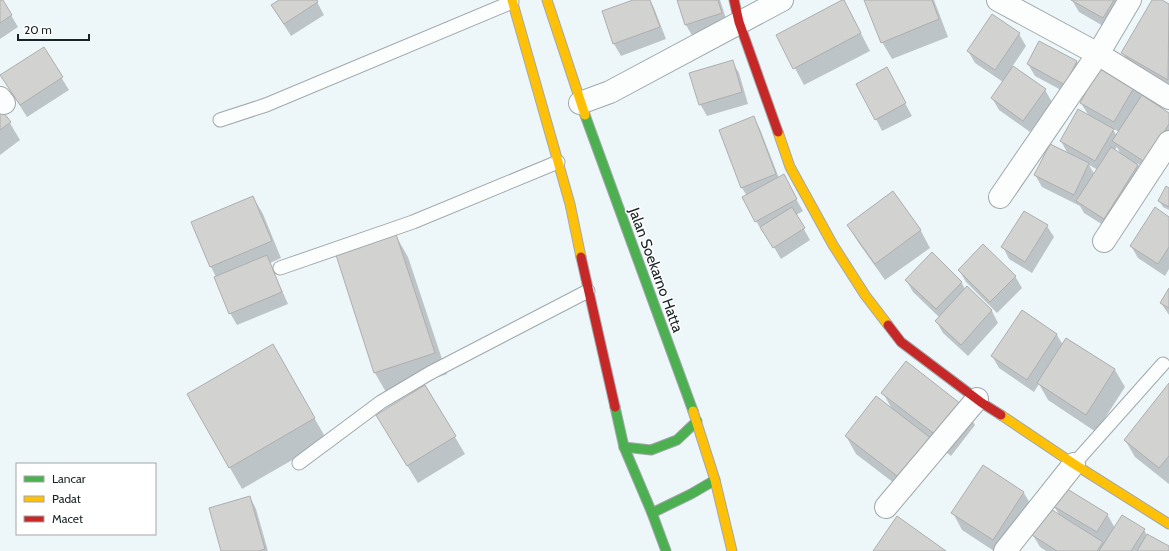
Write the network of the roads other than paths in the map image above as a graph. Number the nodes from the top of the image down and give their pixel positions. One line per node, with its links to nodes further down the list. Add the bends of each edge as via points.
1 (547, 0): 10 (main road, Jalan Soekarno Hatta)
2 (734, 0): 7 (main road)
3 (782, 0): 7 (street)
4 (998, 0): 8 (street)
5 (1130, 0): 8 (street)
6 (512, 1): 11 (lane, via 266,105); 13 (main road)
7 (739, 22): 10 (street, via 610,92); 19 (main road, via 790,167 833,245 865,296 901,342)
8 (1098, 54): 9 (street); 14 (street)
9 (1169, 98)
10 (580, 103): 20 (main road, Jalan Soekarno Hatta)
11 (220, 120)
12 (1169, 142): 15 (street)
13 (558, 162): 16 (lane, via 413,222); 17 (main road, via 570,204)
14 (1000, 196)
15 (1104, 241)
16 (280, 268)
17 (588, 291): 21 (main road); 22 (lane, via 430,373 381,402)
18 (1164, 364): 23 (lane)
19 (977, 399): 23 (main road); 25 (street)
20 (697, 421): 21 (main road, via 677,440 651,450); 24 (main road, Jalan Soekarno Hatta)
21 (624, 447): 26 (main road)
22 (298, 463)
23 (1074, 464): 27 (main road); 30 (street)
24 (715, 480): 26 (main road); 29 (main road, Jalan Soekarno Hatta)
25 (886, 507)
26 (652, 513): 28 (main road)
27 (1169, 524)
28 (666, 551)
29 (732, 551)
30 (1005, 551)

